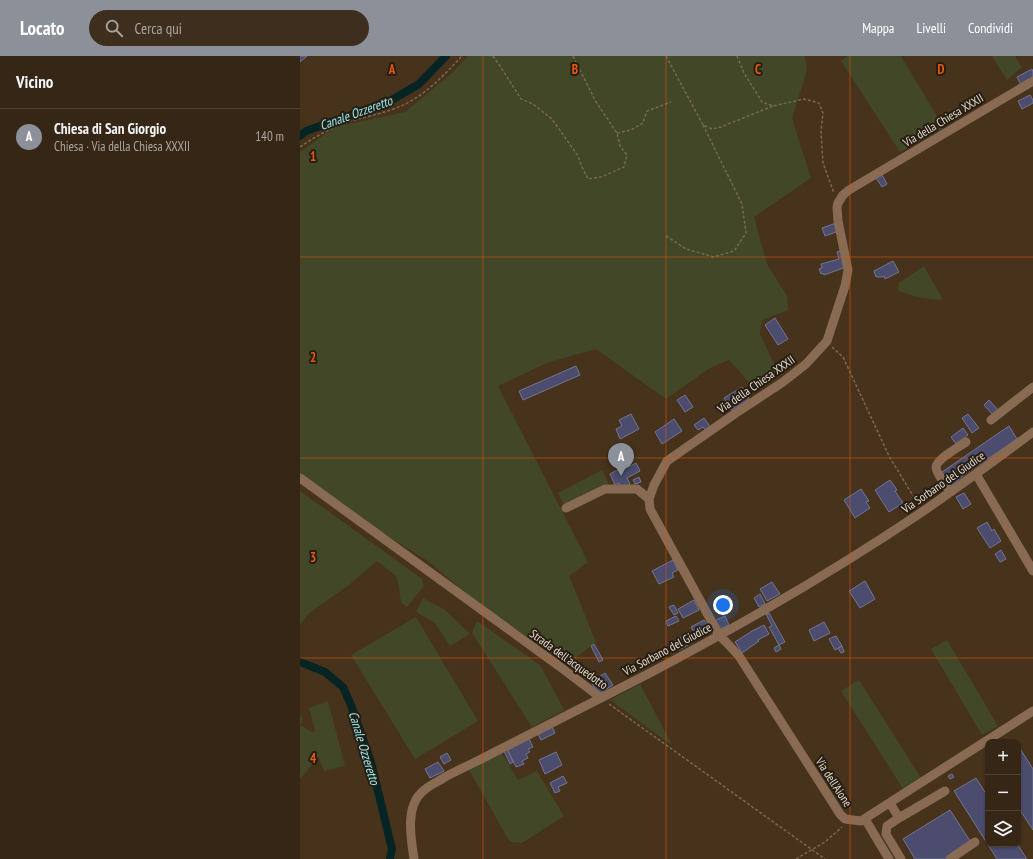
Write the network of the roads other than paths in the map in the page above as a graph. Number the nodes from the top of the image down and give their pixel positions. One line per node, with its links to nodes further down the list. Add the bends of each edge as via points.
1 (1033, 81): 9 (street, Via della Chiesa XXXII, via 843,195 837,207 848,270 827,341 806,364 783,382 667,461)
2 (1033, 387): 3 (street)
3 (991, 420)
4 (1033, 432): 6 (street, Via Sorbano del Giudice)
5 (966, 442): 8 (street, via 939,460 936,466)
6 (976, 474): 8 (street, Via Sorbano del Giudice); 11 (street)
7 (300, 478): 13 (street, Strada dell'acquedotto)
8 (951, 492): 12 (street, Via Sorbano del Giudice, via 797,591)
9 (649, 499): 10 (street, via 637,489 606,489); 12 (street, via 650,509)
10 (566, 508)
11 (1033, 571)
12 (719, 636): 13 (street, Via Sorbano del Giudice); 18 (street, Via dell'Aione, via 739,656 840,814 846,819)
13 (601, 698): 20 (street, Via Sorbano del Giudice, via 420,793 410,821)
14 (1033, 711): 16 (street)
15 (945, 791): 17 (street)
16 (890, 803): 17 (street); 18 (street)
17 (899, 818): 22 (street, via 887,826 886,834)
18 (865, 819): 21 (street)
19 (975, 842): 23 (street)
20 (414, 859)
21 (889, 859)
22 (901, 859)
23 (950, 859)

